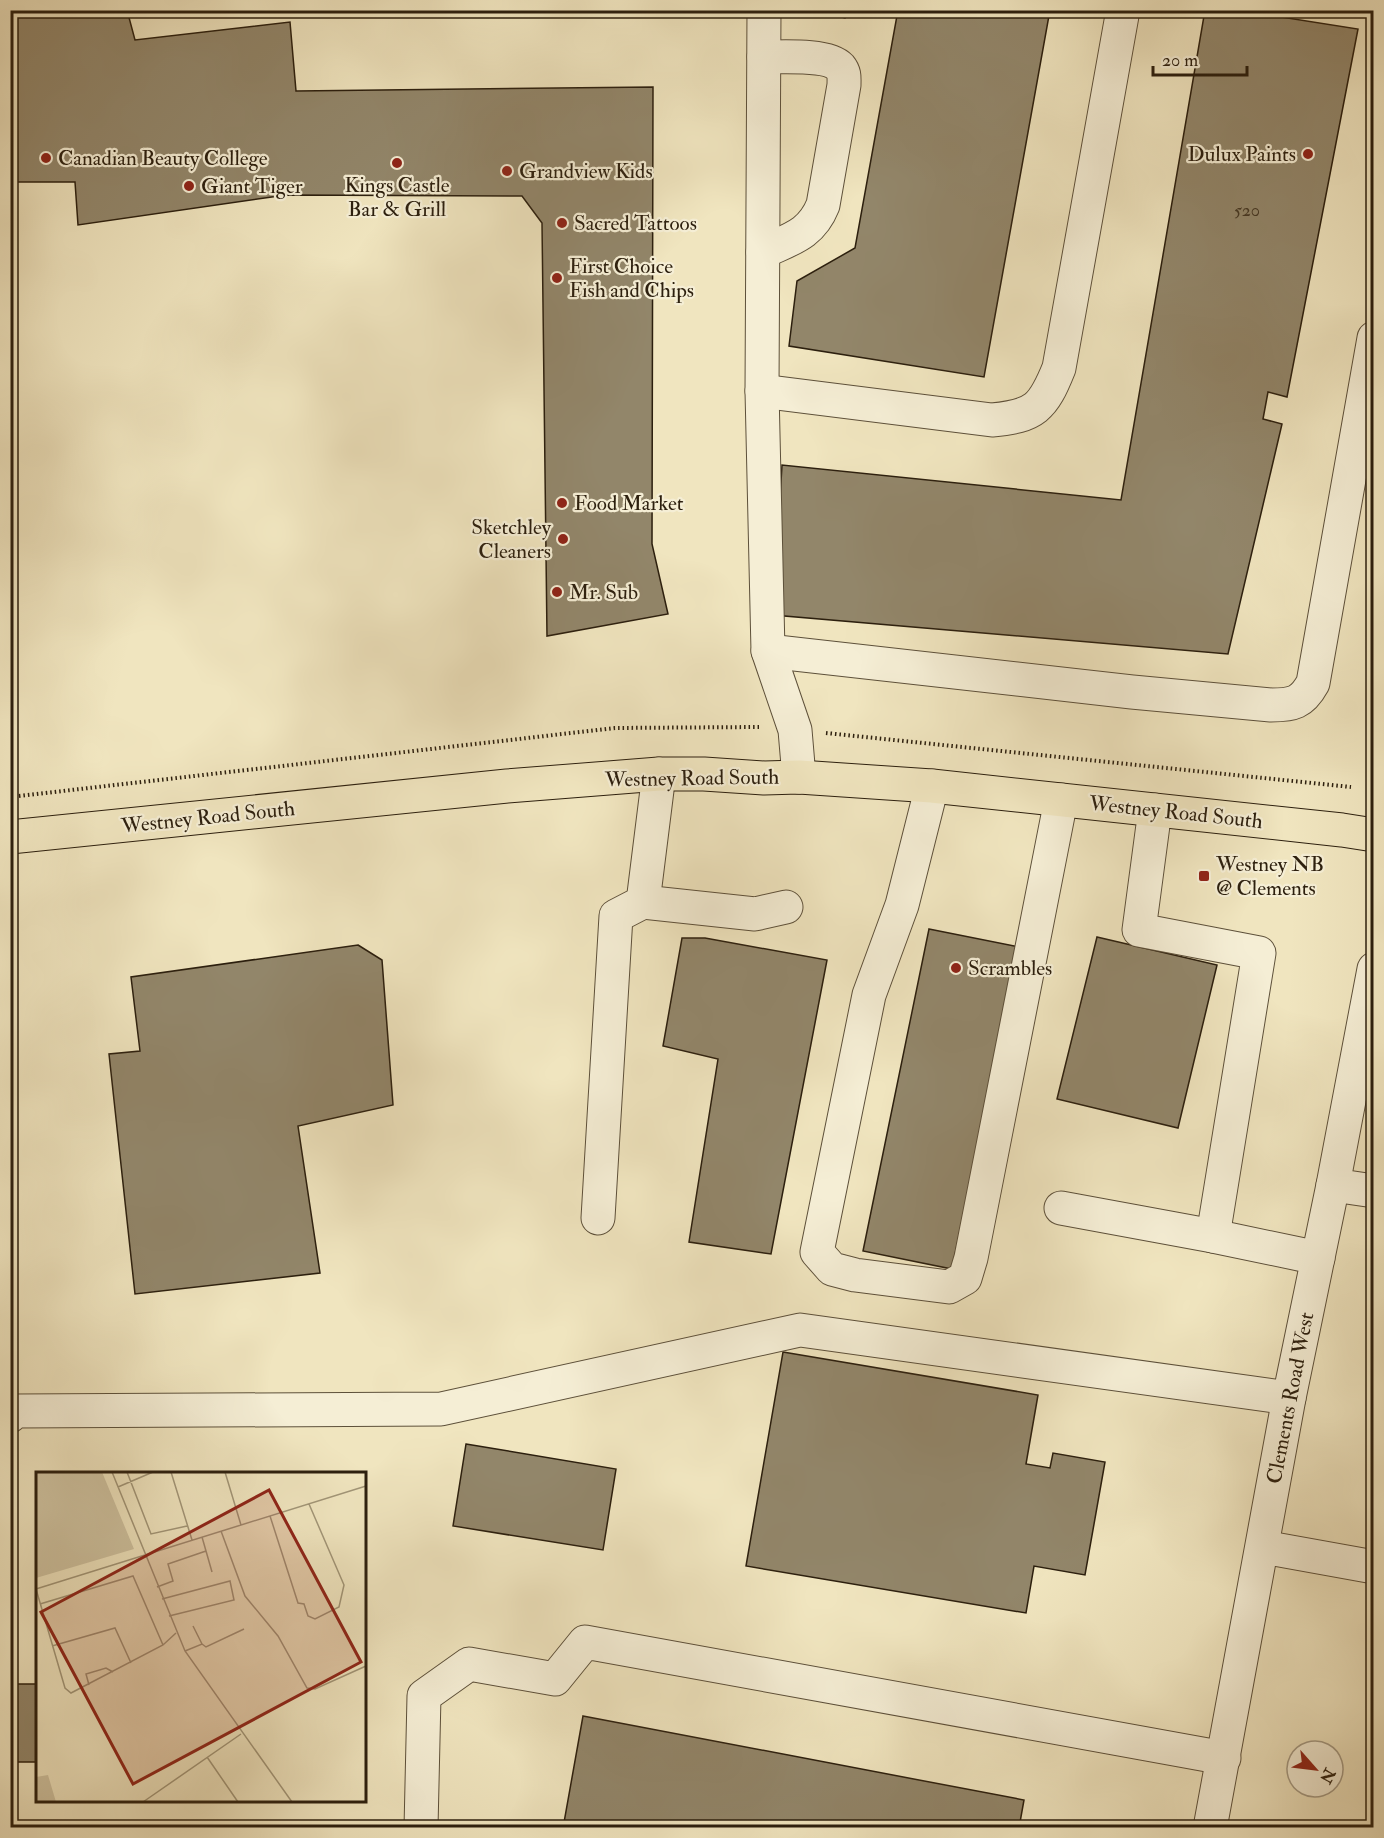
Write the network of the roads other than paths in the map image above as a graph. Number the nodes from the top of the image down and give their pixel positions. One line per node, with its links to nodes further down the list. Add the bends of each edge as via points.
1 (764, 10): 3 (street)
2 (1123, 10): 6 (street, via 1059,368 1038,407 1019,418 992,420)
3 (764, 57): 4 (street); 4 (street, via 829,59 844,74 844,86 823,206 817,220 806,231)
4 (763, 252): 6 (street)
5 (1374, 338): 7 (street, via 1313,682 1306,696 1290,705 1132,692)
6 (762, 391): 7 (street)
7 (768, 651): 9 (street, via 795,730)
8 (659, 774): 9 (main road, Westney Road South); 14 (main road, Westney Road South); 15 (street)
9 (799, 777): 10 (main road, Westney Road South)
10 (932, 786): 11 (main road, Westney Road South); 11 (street, via 902,905 869,995 817,1252 832,1269 949,1287 965,1278 971,1258)
11 (1061, 800): 12 (main road, Westney Road South)
12 (1155, 810): 13 (main road, Westney Road South); 22 (street, via 1139,930 1259,953)
13 (1374, 835)
14 (10, 837)
15 (643, 903): 16 (street, via 754,914); 21 (street, via 616,916)
16 (786, 907)
17 (1374, 969): 18 (street, Clements Road West)
18 (1333, 1185): 19 (street); 23 (street, Clements Road West)
19 (1374, 1191)
20 (1061, 1208): 22 (street)
21 (598, 1218)
22 (1213, 1236): 23 (street)
23 (1318, 1258): 24 (street, Clements Road West)
24 (1289, 1398): 25 (street, via 800,1330 441,1409 16,1411); 26 (street, Clements Road West)
25 (10, 1416)
26 (1263, 1547): 27 (street); 28 (street, Clements Road West)
27 (1374, 1567)
28 (1224, 1758): 29 (street, via 585,1642 555,1679 469,1664 424,1696); 30 (street, Clements Road West)
29 (421, 1827)
30 (1210, 1827)

